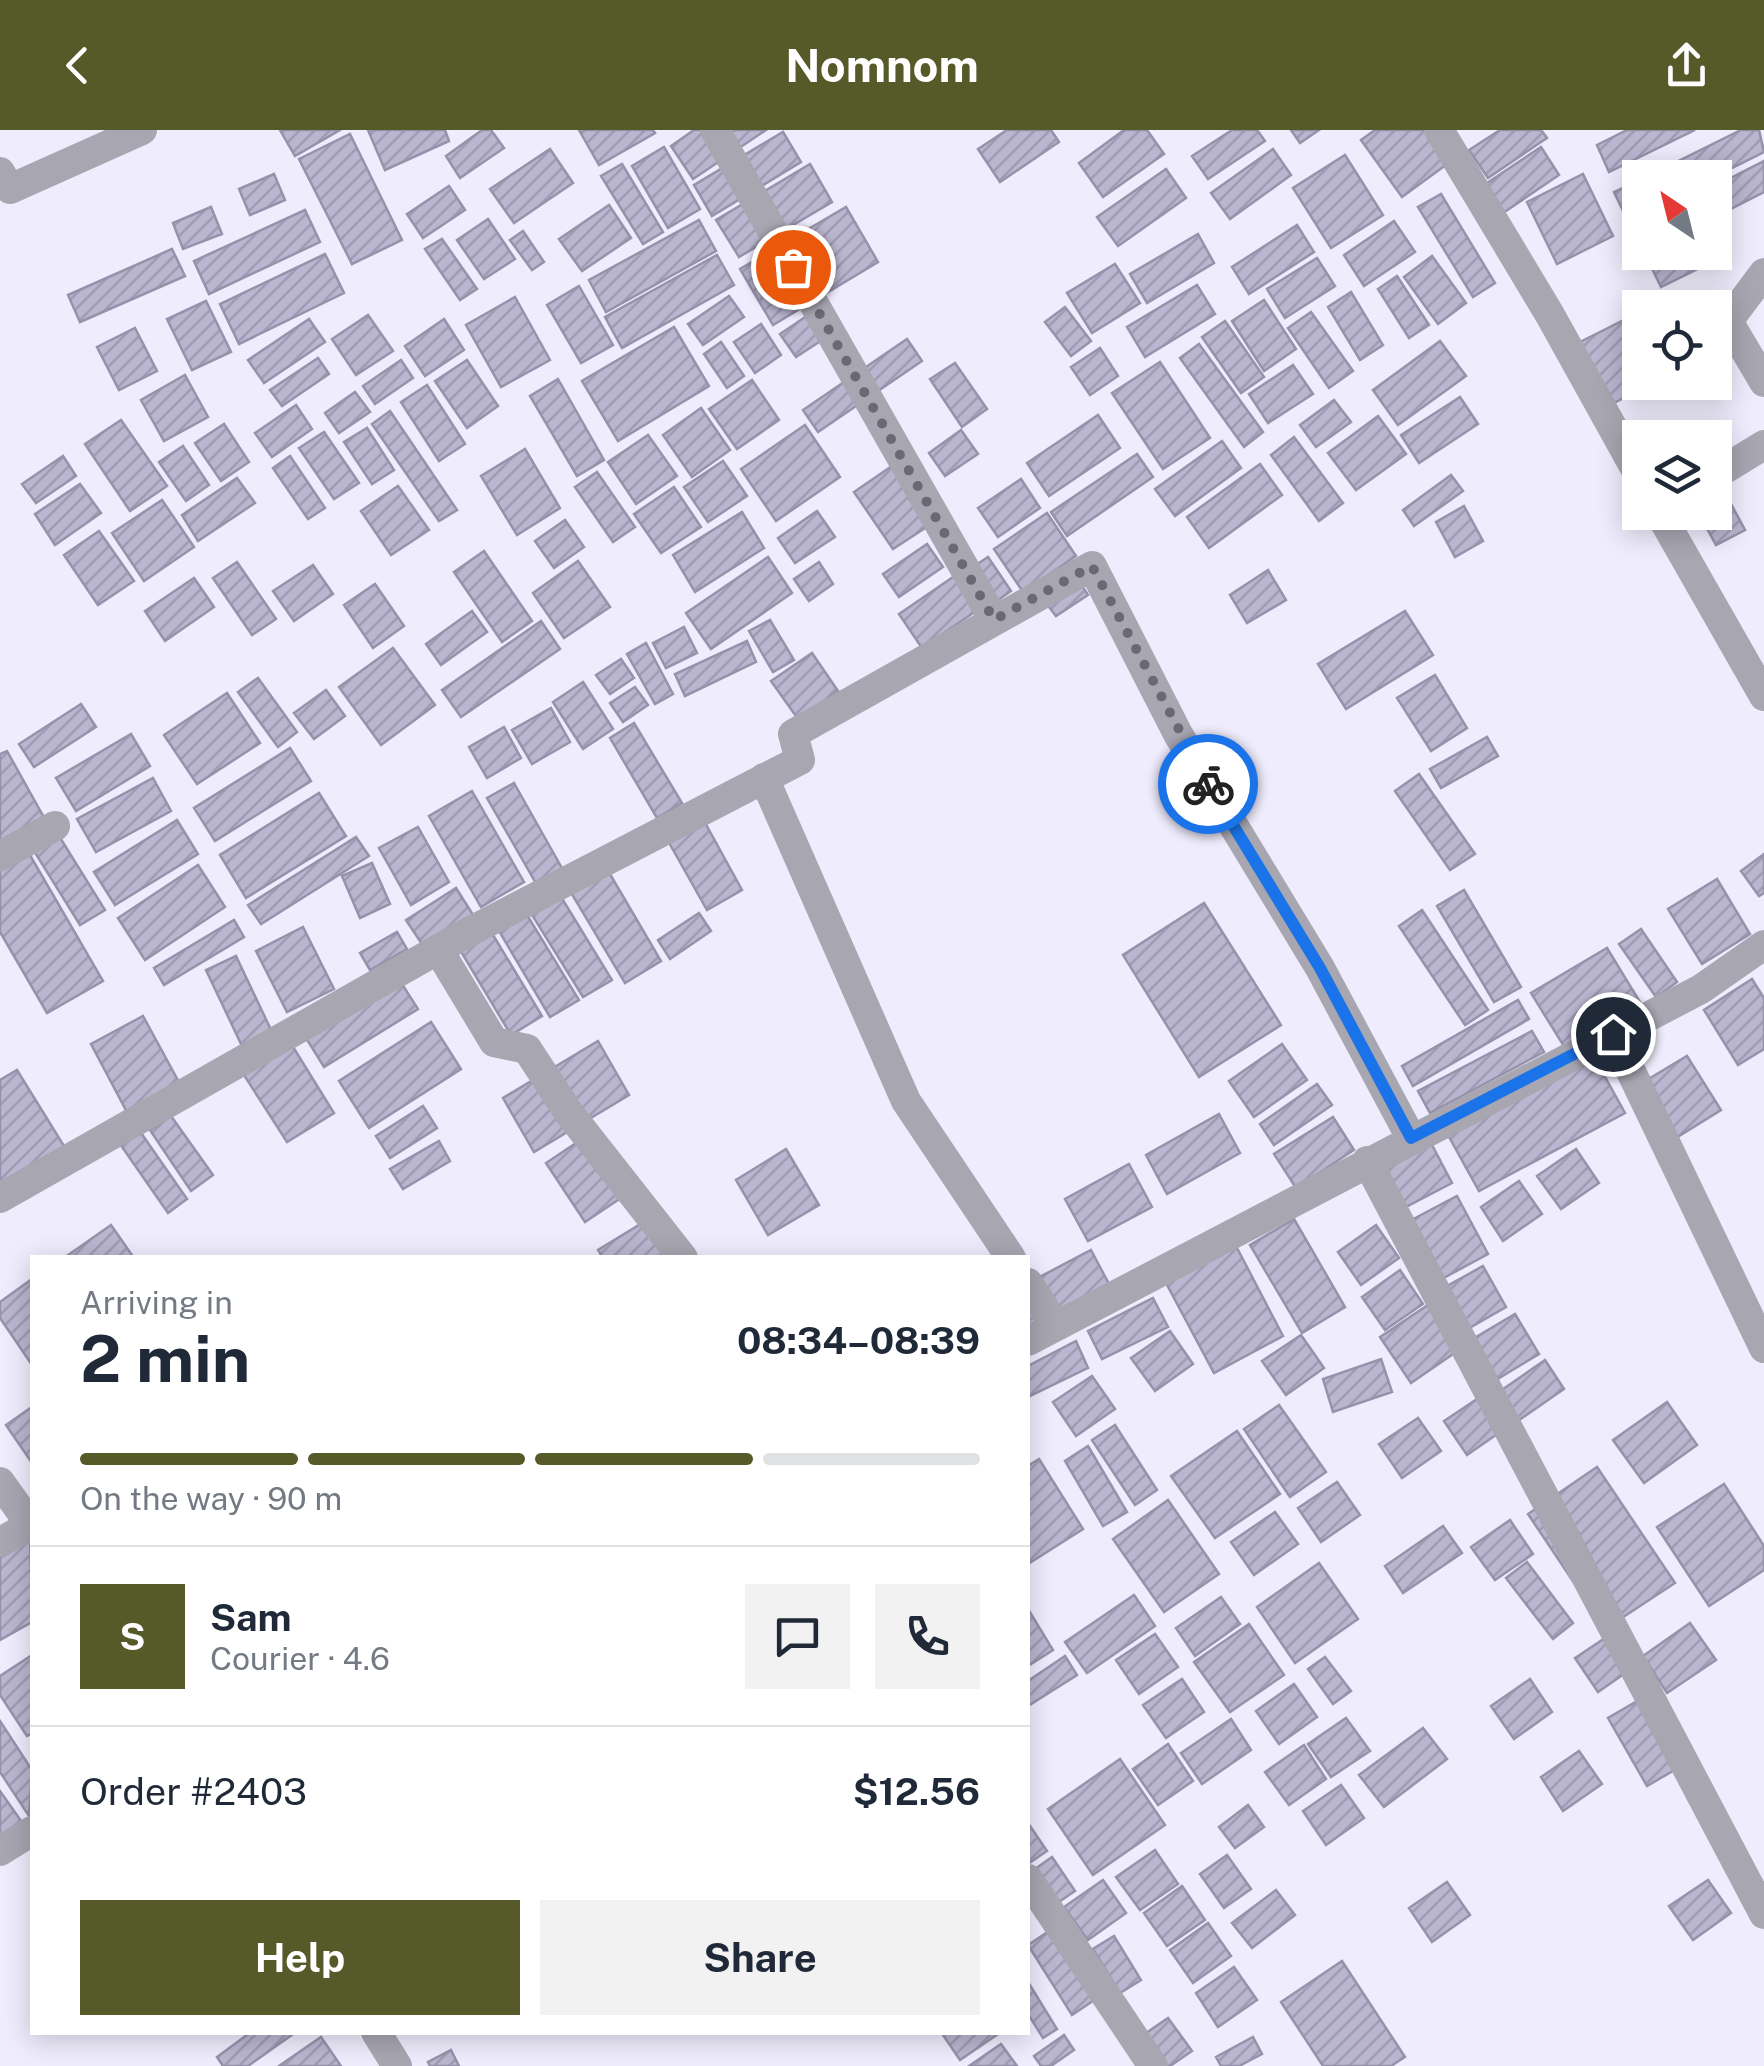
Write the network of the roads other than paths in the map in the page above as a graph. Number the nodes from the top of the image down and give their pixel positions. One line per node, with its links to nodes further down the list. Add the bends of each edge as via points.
1 (142, 130): 4 (street, via 10,189)
2 (715, 130): 11 (street)
3 (1439, 130): 7 (street)
4 (0, 172)
5 (1764, 273): 6 (street, via 1728,322)
6 (1764, 382)
7 (1622, 445)
8 (1764, 445): 9 (street)
9 (1732, 465)
10 (1669, 530): 12 (street)
11 (994, 620): 13 (street, via 793,734 800,760); 19 (street, via 1092,566 1178,734 1320,968)
12 (1764, 696)
13 (764, 778): 17 (street); 23 (street, via 906,1100)
14 (55, 826): 15 (street)
15 (0, 856)
16 (1764, 945): 18 (street, via 1702,988)
17 (438, 949): 21 (street); 22 (street, via 494,1042 527,1049)
18 (1613, 1034): 19 (street); 27 (street)
19 (1411, 1138): 20 (street)
20 (1367, 1161): 25 (street); 35 (street)
21 (0, 1198)
22 (680, 1255)
23 (1009, 1255)
24 (1030, 1286): 25 (street)
25 (1056, 1326): 26 (street)
26 (1030, 1340)
27 (1764, 1348)
28 (0, 1482): 29 (street)
29 (30, 1523)
30 (30, 1527): 31 (street)
31 (0, 1542)
32 (30, 1832): 33 (street)
33 (0, 1851)
34 (1030, 1883): 38 (street)
35 (1764, 1914)
36 (378, 2035): 37 (street)
37 (397, 2066)
38 (1154, 2066)

